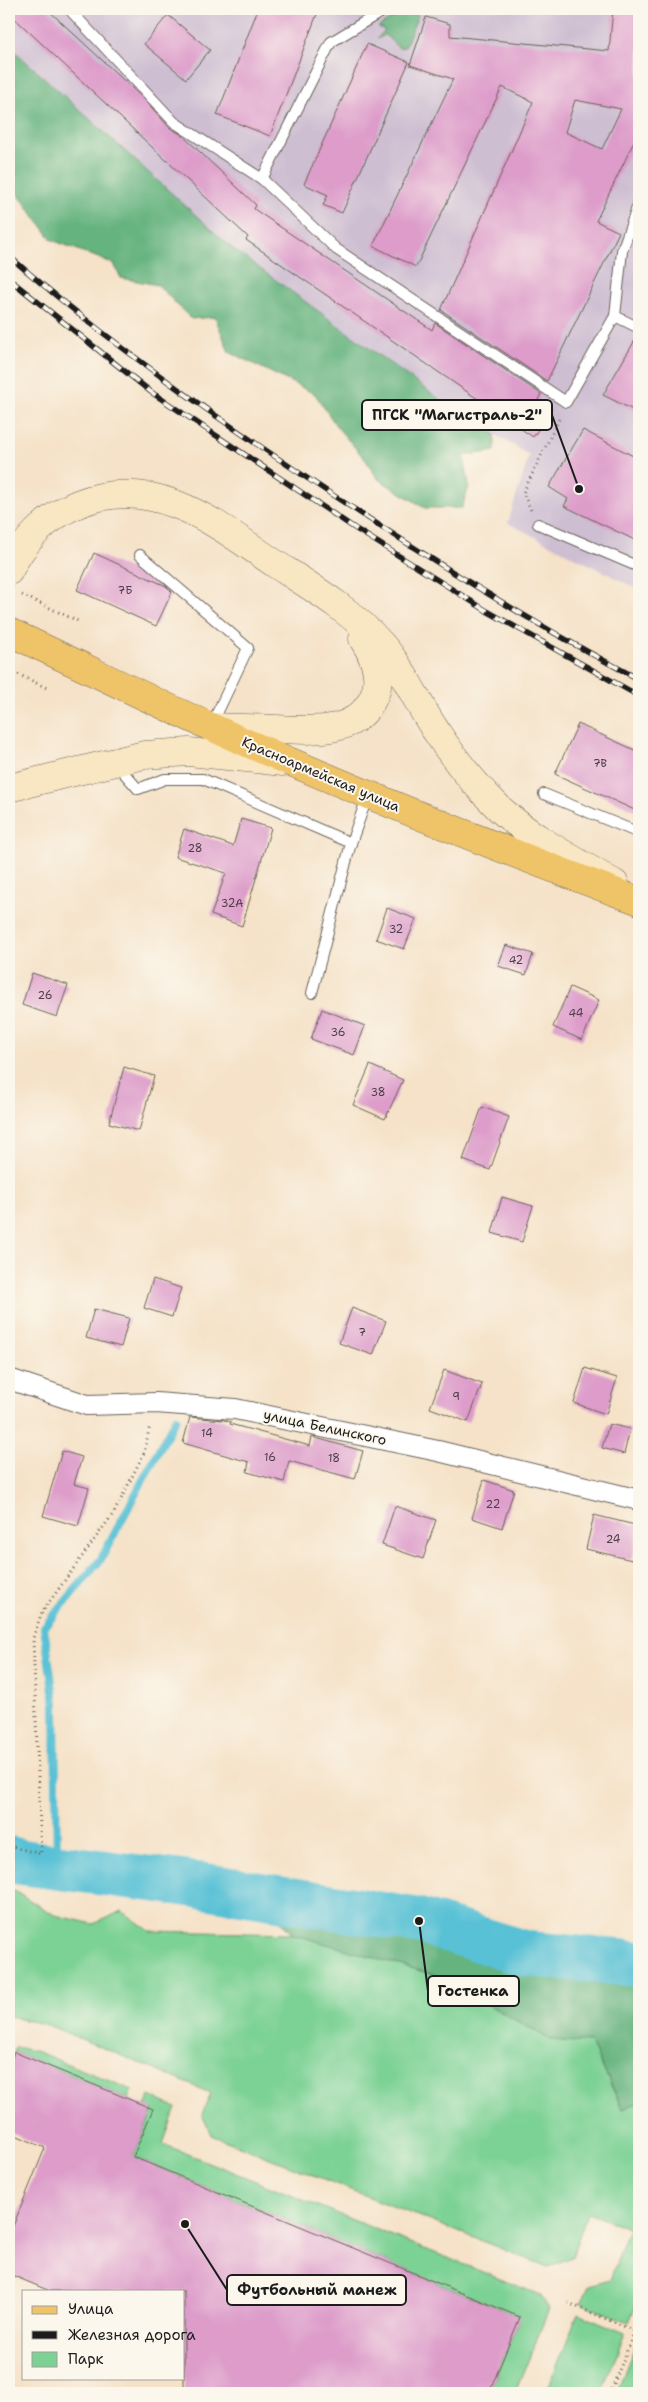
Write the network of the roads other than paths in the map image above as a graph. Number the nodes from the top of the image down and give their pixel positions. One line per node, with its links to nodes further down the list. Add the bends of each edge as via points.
1 (69, 9): 3 (lane, via 174,122)
2 (386, 9): 3 (lane, via 331,42)
3 (262, 179): 5 (lane, via 336,249 566,402)
4 (639, 202): 5 (lane, via 622,251)
5 (615, 316): 6 (lane)
6 (639, 328)
7 (538, 524): 9 (lane)
8 (140, 555): 13 (lane, via 248,648)
9 (639, 567)
10 (13, 582): 11 (main road, via 23,546 60,512 85,500 144,496 174,504 212,522)
11 (318, 593): 13 (main road, via 357,630 372,652 378,672 370,706 343,726 321,731); 21 (main road, via 354,619 380,644 464,772 501,810)
12 (9, 632): 13 (main road, Красноармейская улица)
13 (210, 727): 15 (main road, Красноармейская улица)
14 (114, 762): 15 (main road, via 144,755 189,752); 16 (main road); 20 (lane, via 138,788 165,779 203,779)
15 (296, 763): 18 (main road, Красноармейская улица)
16 (9, 788)
17 (544, 794): 19 (lane)
18 (368, 795): 20 (lane); 21 (main road, Красноармейская улица, via 490,845)
19 (639, 833)
20 (351, 843): 22 (lane)
21 (639, 900)
22 (312, 993)
23 (9, 1379): 24 (street, улица Белинского, via 87,1405 156,1403 235,1409 438,1451)
24 (639, 1500)

